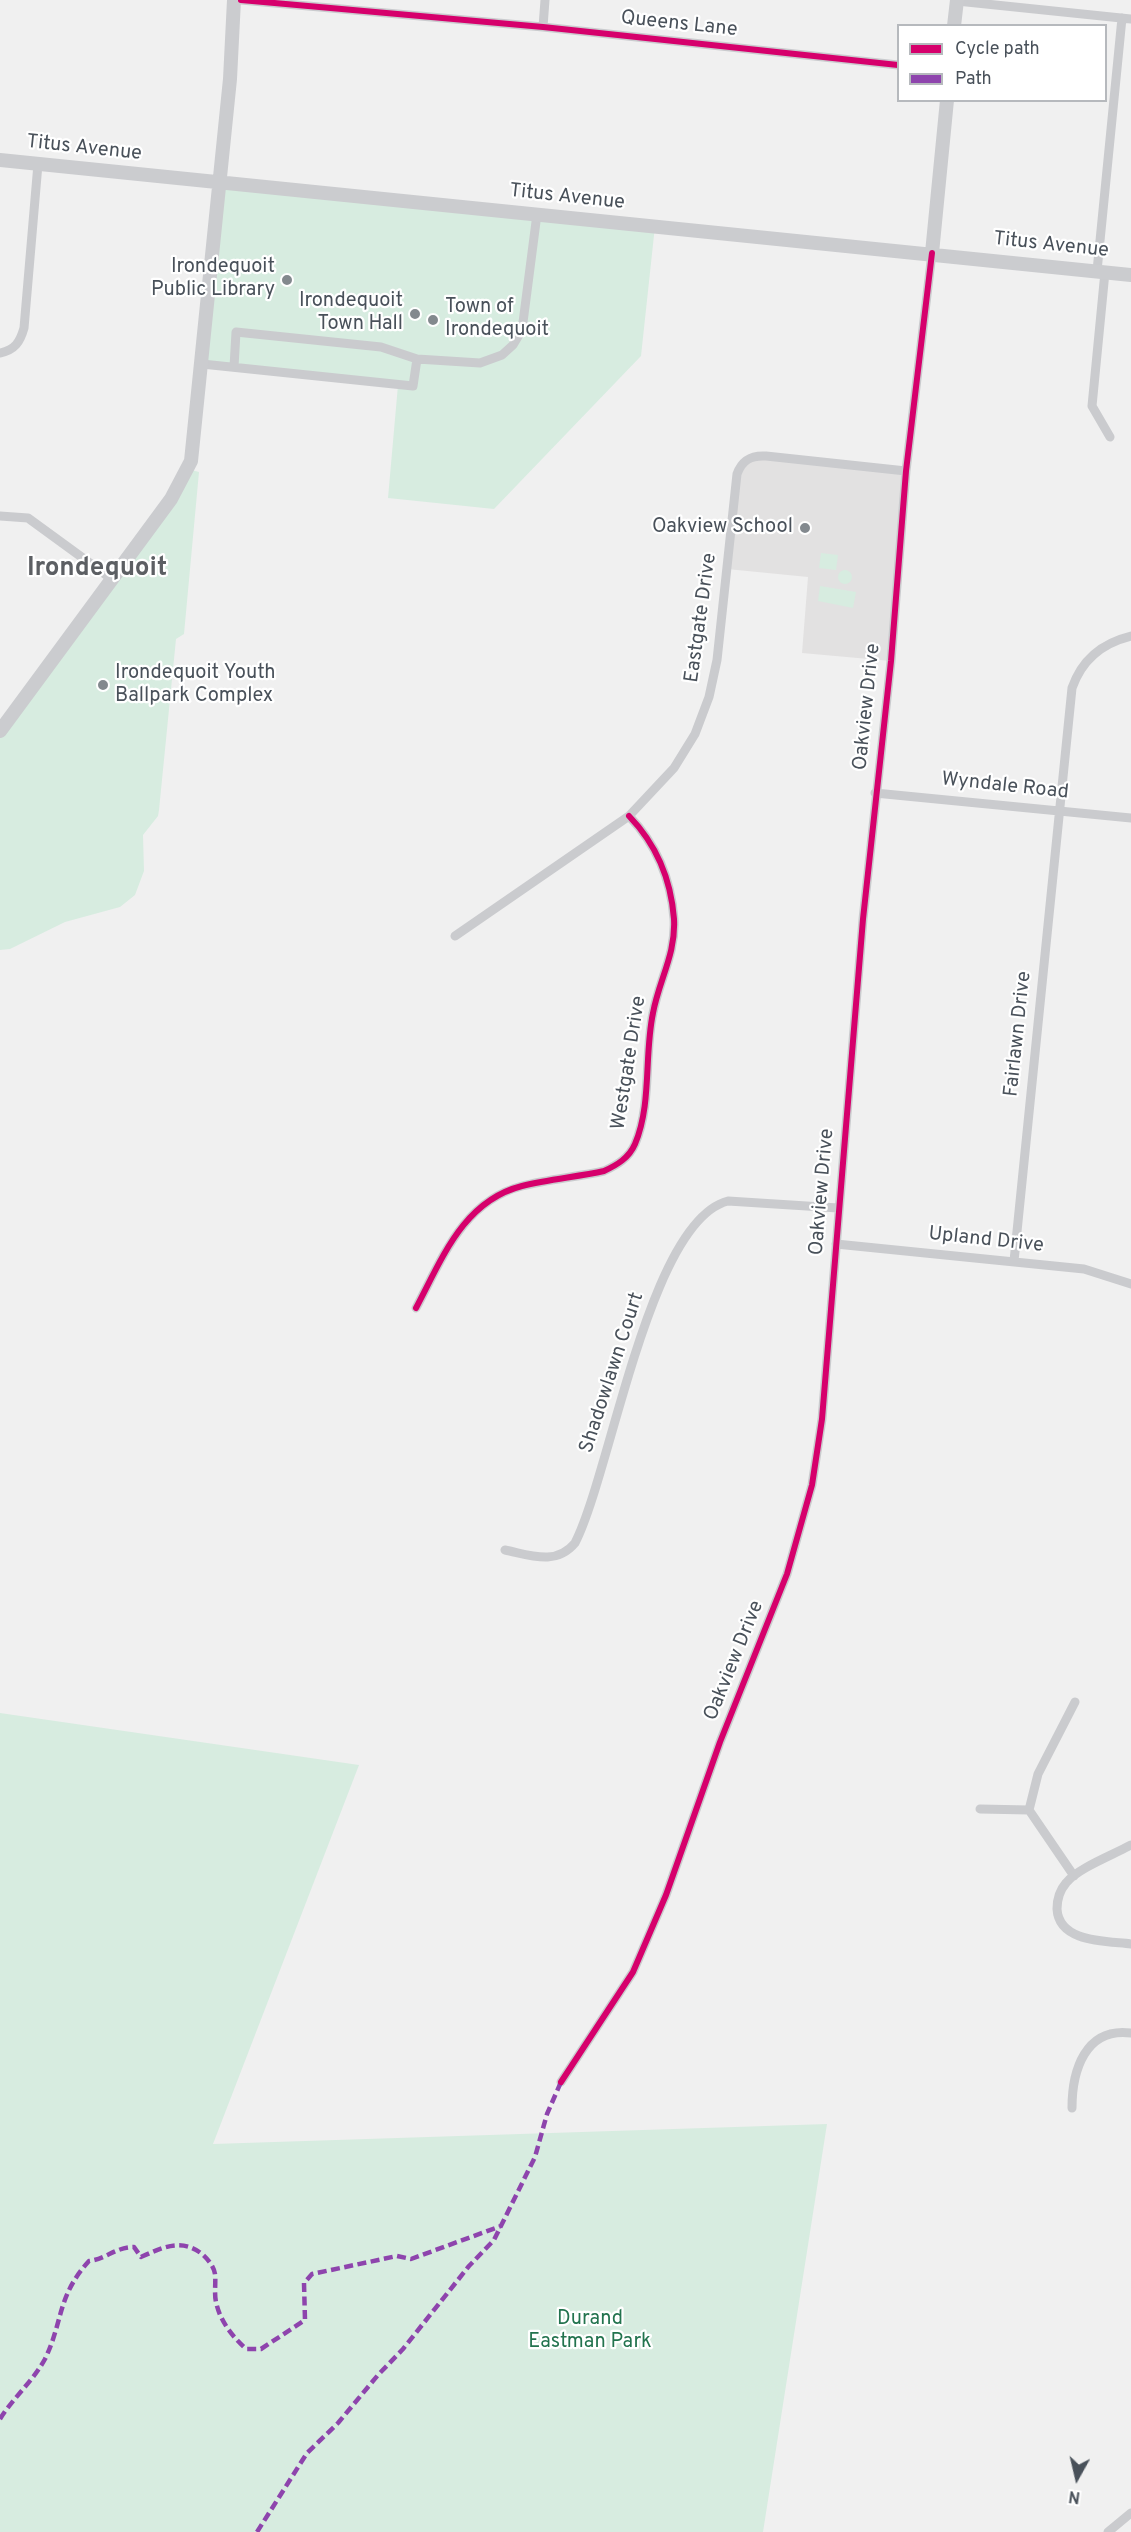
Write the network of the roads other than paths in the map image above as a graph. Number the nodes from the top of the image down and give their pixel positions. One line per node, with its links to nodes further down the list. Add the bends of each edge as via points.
1 (234, 0): 12 (main road)
2 (241, 0): 7 (street, Queens Lane)
3 (545, 0): 7 (street)
4 (957, 1): 5 (street); 6 (main road)
5 (1126, 19): 15 (street)
6 (954, 24)
7 (543, 27): 8 (street, Queens Lane)
8 (897, 65)
9 (947, 102): 14 (main road)
10 (0, 160): 11 (main road, Titus Avenue)
11 (38, 164): 12 (main road, Titus Avenue); 17 (street, via 24,328 21,340)
12 (220, 183): 13 (main road, Titus Avenue); 19 (main road)
13 (537, 214): 14 (main road, Titus Avenue); 18 (street, via 522,330 513,345 502,355 480,363)
14 (932, 253): 15 (main road, Titus Avenue); 22 (street, Oakview Drive)
15 (1101, 272): 16 (main road, Titus Avenue); 21 (street, via 1092,406)
16 (1131, 274)
17 (0, 353)
18 (417, 359): 20 (street, via 413,386); 20 (street, via 381,347 236,332)
19 (202, 364): 20 (street); 24 (main road, via 194,447 187,472)
20 (234, 367)
21 (1110, 437)
22 (906, 471): 27 (street, Oakview Drive, via 891,661); 29 (street, Eastgate Drive, via 766,456 752,457 742,464 737,474 717,660 709,697 695,734 674,768)
23 (0, 516): 24 (street, via 27,518)
24 (113, 580): 26 (main road)
25 (1131, 636): 28 (street, Fairlawn Drive, via 1102,646 1090,656 1076,678 1070,700)
26 (0, 731)
27 (875, 793): 28 (street, Wyndale Road); 32 (street, Oakview Drive)
28 (1061, 811): 30 (street, Wyndale Road); 34 (street, Fairlawn Drive)
29 (629, 816): 31 (street, Eastgate Drive); 36 (street, Westgate Drive, via 647,836 663,868 672,901 674,937 652,1013 641,1120 633,1148 604,1171 520,1187 478,1208 458,1232)
30 (1131, 818)
31 (455, 936)
32 (838, 1208): 33 (street, Oakview Drive); 37 (street, Shadowlawn Court, via 728,1201 701,1215 648,1312 575,1543 568,1551 550,1558)
33 (836, 1244): 34 (street, Upland Drive); 45 (street, Oakview Drive, via 822,1419 812,1485 787,1574 643,1953)
34 (1014, 1261): 35 (street, Upland Drive, via 1084,1269)
35 (1131, 1284)
36 (416, 1308)
37 (505, 1550)
38 (1075, 1702): 40 (street, via 1038,1774)
39 (980, 1809): 40 (street)
40 (1029, 1809): 42 (street)
41 (1131, 1845): 42 (street)
42 (1074, 1876): 43 (street, via 1066,1883 1057,1903 1061,1923 1080,1936)
43 (1131, 1944)
44 (1131, 2033): 46 (street, via 1108,2034 1090,2045 1072,2082)
45 (561, 2082)
46 (1072, 2108)
47 (1131, 2514): 48 (street)
48 (1108, 2532)

